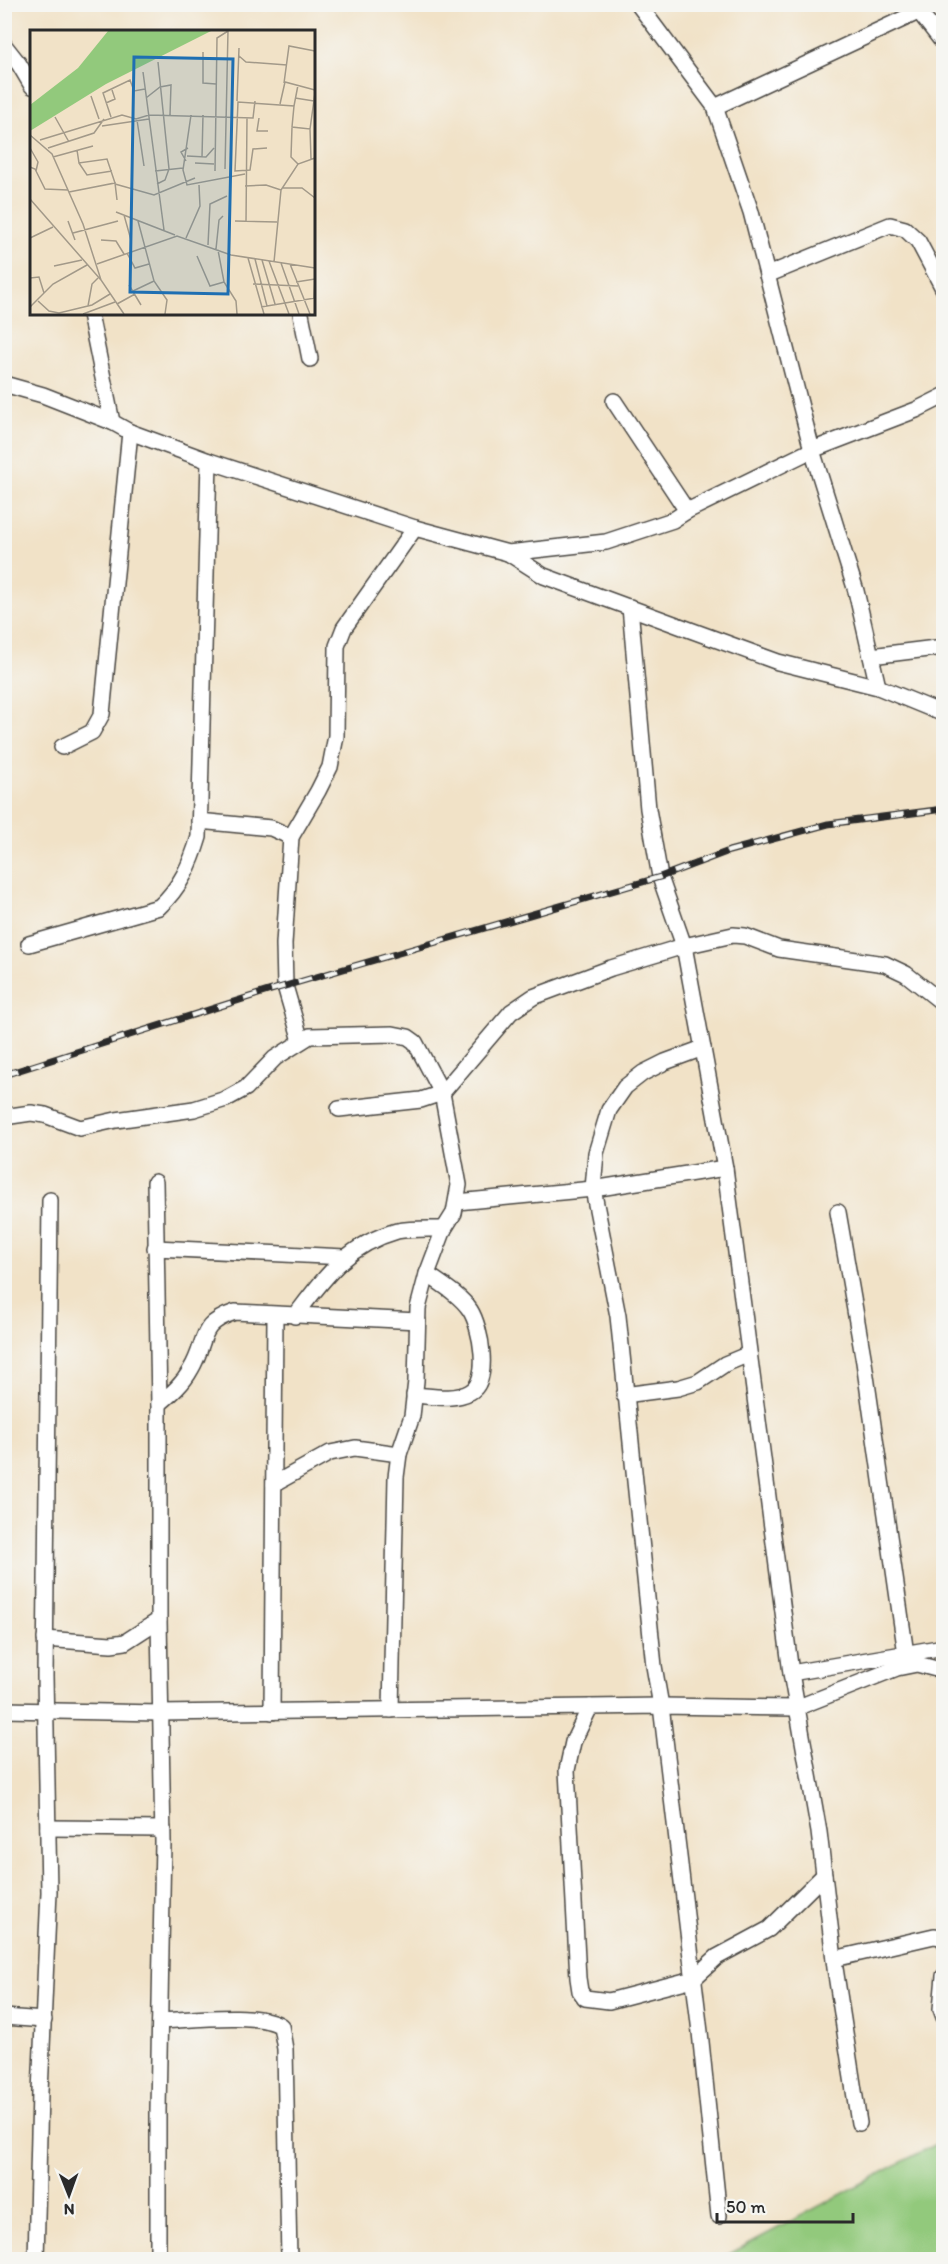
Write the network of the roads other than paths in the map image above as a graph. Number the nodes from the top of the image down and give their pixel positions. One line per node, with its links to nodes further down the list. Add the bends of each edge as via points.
1 (638, 4): 6 (street)
2 (916, 8): 3 (street); 6 (street)
3 (944, 44)
4 (4, 45): 5 (street)
5 (30, 83)
6 (715, 107): 7 (street)
7 (767, 275): 8 (street, via 890,225 905,230 918,241); 17 (street)
8 (944, 290)
9 (90, 315): 15 (street)
10 (301, 315): 11 (street)
11 (310, 359)
12 (4, 384): 15 (street)
13 (944, 396): 17 (street)
14 (614, 401): 19 (street)
15 (112, 422): 16 (street)
16 (130, 432): 18 (street); 27 (street, via 102,714 92,732)
17 (812, 450): 19 (street); 24 (street, via 856,591)
18 (209, 461): 20 (street); 28 (street)
19 (687, 511): 21 (street, via 673,520 606,542)
20 (415, 528): 21 (street); 29 (street, via 344,628 337,646 336,736 330,767)
21 (508, 553): 22 (street, via 544,576)
22 (630, 607): 25 (street, via 778,662); 31 (street, via 648,809 660,878)
23 (944, 647): 24 (street)
24 (871, 656): 25 (street)
25 (878, 687): 26 (street)
26 (944, 714)
27 (62, 747)
28 (199, 821): 29 (street, via 271,828); 30 (street, via 192,859 172,894 159,907)
29 (291, 837): 33 (street, via 285,986)
30 (29, 944)
31 (684, 946): 32 (street, via 745,936 779,949 885,964 906,974); 34 (street); 35 (street, via 533,997 511,1012)
32 (944, 1004)
33 (301, 1041): 35 (street, via 310,1036 352,1034 408,1036); 37 (street, via 275,1058 246,1088 194,1109 80,1128 45,1114)
34 (704, 1048): 38 (street); 40 (street, via 650,1069 625,1087 609,1110 596,1153)
35 (442, 1093): 36 (street, via 421,1100); 42 (street, via 459,1185)
36 (339, 1109)
37 (4, 1117)
38 (725, 1168): 40 (street); 51 (street)
39 (155, 1182): 45 (street)
40 (593, 1189): 42 (street); 53 (street, via 618,1316)
41 (50, 1200): 58 (street)
42 (457, 1202): 44 (street)
43 (838, 1212): 60 (street)
44 (444, 1229): 46 (street, via 399,1231 366,1243); 47 (street)
45 (155, 1248): 46 (street); 54 (street)
46 (345, 1257): 49 (street)
47 (427, 1274): 50 (street); 52 (street, via 470,1310 479,1331 480,1382 468,1394)
48 (275, 1315): 49 (street); 54 (street, via 235,1312 213,1322 192,1369); 56 (street)
49 (295, 1316): 50 (street)
50 (418, 1321): 52 (street)
51 (749, 1354): 53 (street, via 698,1382); 62 (street)
52 (414, 1395): 55 (street, via 412,1416)
53 (624, 1395): 63 (street)
54 (159, 1404): 57 (street)
55 (399, 1454): 56 (street, via 355,1448 330,1453); 67 (street)
56 (274, 1485): 69 (street)
57 (159, 1620): 58 (street, via 125,1642); 70 (street)
58 (45, 1639): 68 (street)
59 (944, 1647): 60 (street)
60 (906, 1654): 62 (street)
61 (944, 1671): 65 (street, via 917,1664 897,1668)
62 (790, 1673): 65 (street)
63 (660, 1706): 64 (street); 65 (street); 77 (street)
64 (590, 1707): 67 (street); 77 (street, via 573,1742 567,1770 580,1991 585,1998 609,2001)
65 (796, 1708): 73 (street)
66 (4, 1710): 68 (street)
67 (391, 1710): 69 (street)
68 (46, 1711): 70 (street); 71 (street)
69 (272, 1712): 70 (street)
70 (160, 1713): 72 (street)
71 (48, 1828): 72 (street); 80 (street)
72 (163, 1829): 81 (street)
73 (824, 1875): 75 (street); 77 (street, via 769,1929 717,1957)
74 (944, 1941): 75 (street, via 934,1936)
75 (834, 1959): 82 (street)
76 (944, 1976): 79 (street)
77 (693, 1979): 83 (street)
78 (4, 2016): 80 (street)
79 (944, 2017)
80 (44, 2020): 84 (street)
81 (160, 2021): 85 (street); 86 (street, via 253,2018 281,2026)
82 (859, 2123)
83 (719, 2216)
84 (36, 2259)
85 (158, 2259)
86 (289, 2259)

